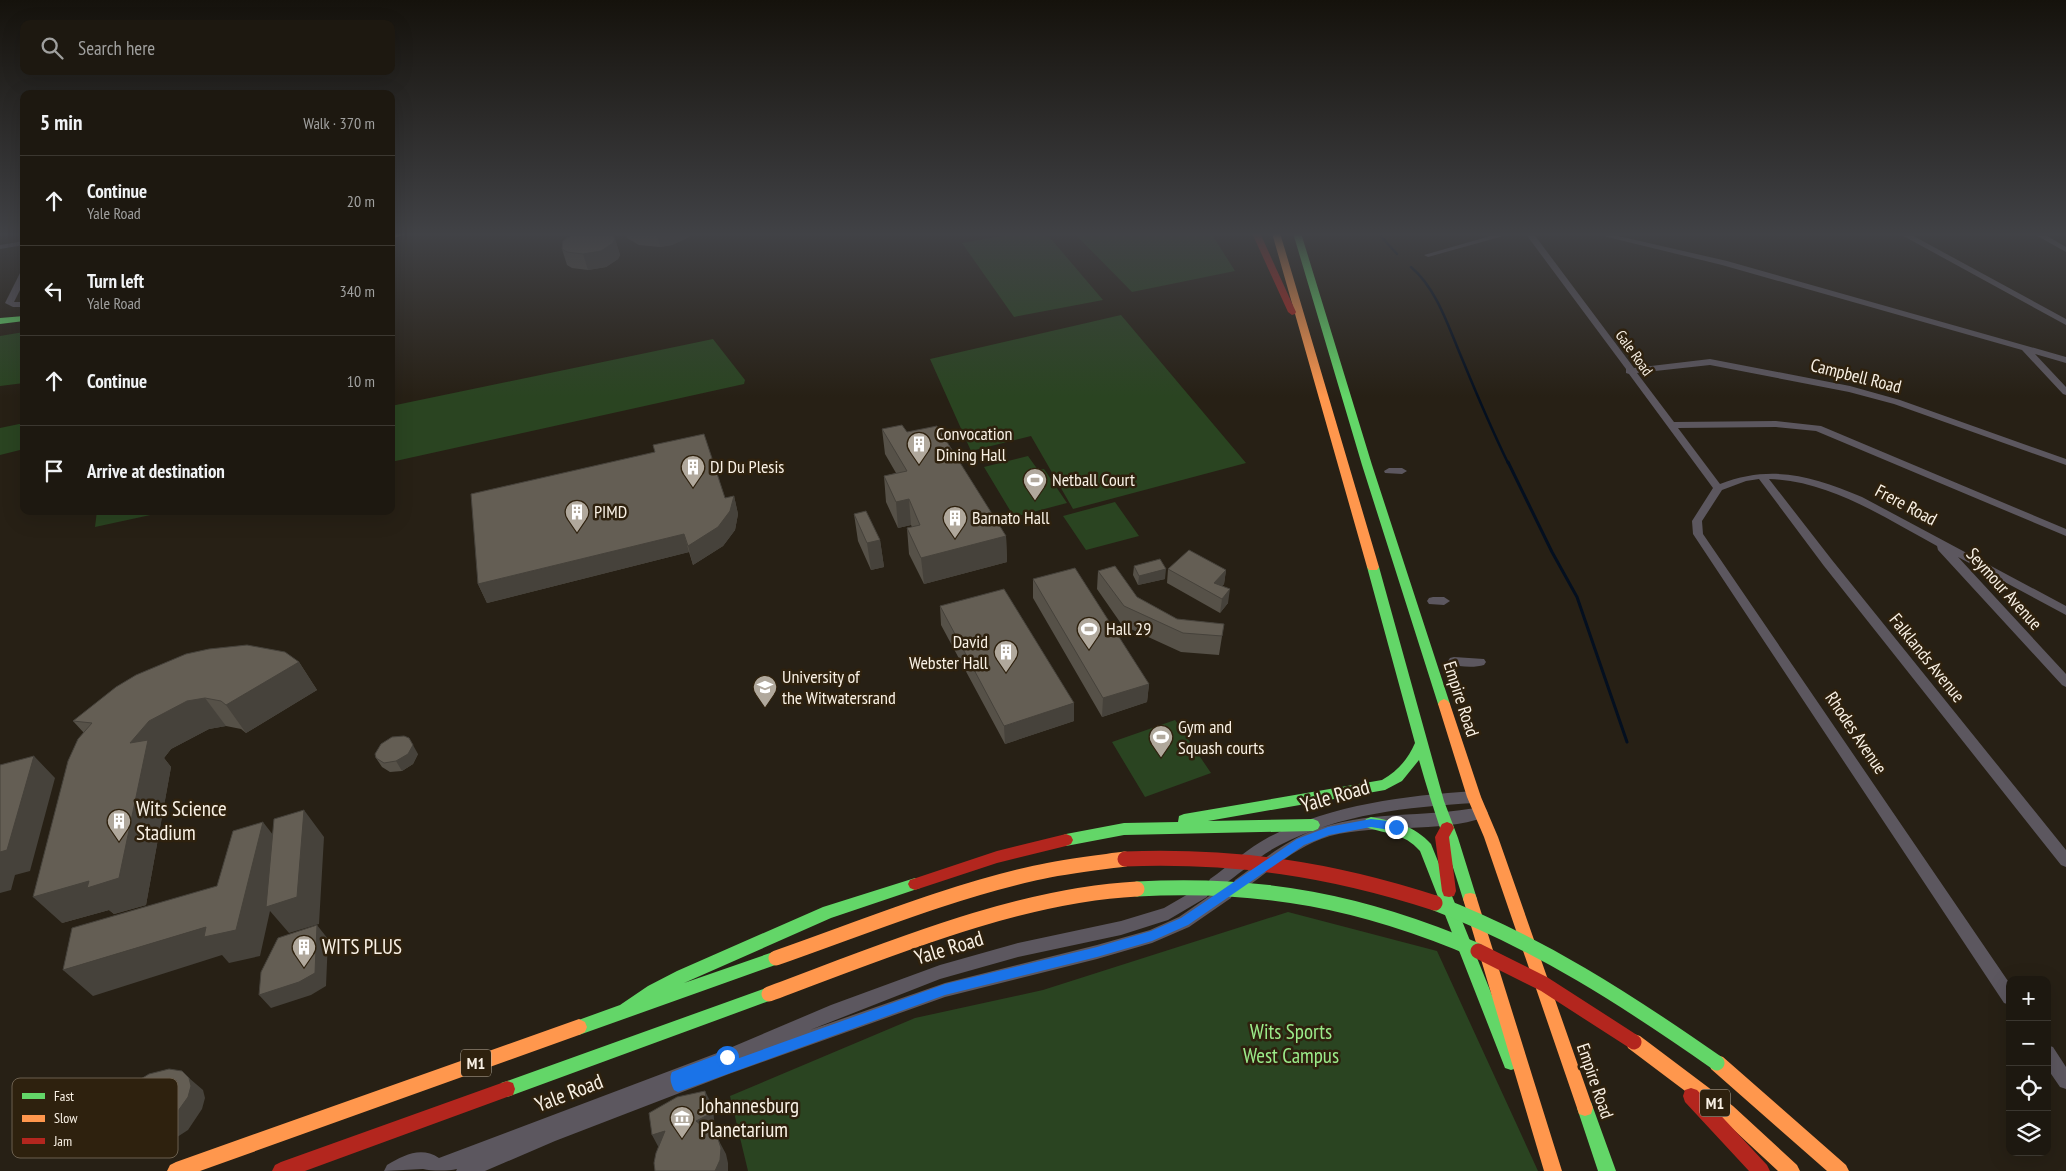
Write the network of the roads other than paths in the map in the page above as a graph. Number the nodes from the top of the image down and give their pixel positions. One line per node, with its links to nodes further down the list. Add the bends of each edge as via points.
1 (16, 288): 8 (street, via 9,301 11,305)
2 (1281, 288): 13 (main road)
3 (1292, 288): 13 (main road)
4 (1314, 288): 32 (main road, Empire Road)
5 (1569, 288): 17 (street, Gale Road)
6 (1810, 288): 15 (street)
7 (2003, 288): 14 (street)
8 (20, 307)
9 (20, 307): 10 (main road)
10 (0, 316)
11 (20, 318): 12 (main road)
12 (0, 321)
13 (1302, 322): 31 (main road)
14 (2066, 322)
15 (2025, 348): 16 (street); 18 (street)
16 (2066, 360)
17 (1629, 370): 19 (street, Gale Road); 20 (street, Campbell Road, via 1710,362 1850,389 1897,402)
18 (2066, 392)
19 (1670, 425): 24 (street, Gale Road); 25 (street, via 1776,424 1818,428)
20 (2066, 462)
21 (1389, 470): 22 (street)
22 (1402, 471)
23 (1762, 476): 24 (street, Frere Road); 26 (street, Frere Road, via 1810,482 1840,491); 39 (street, Falklands Avenue)
24 (1718, 488): 41 (street, Rhodes Avenue, via 1698,521 1698,534)
25 (2066, 533)
26 (1936, 540): 27 (street, Frere Road); 30 (street, Seymour Avenue)
27 (2066, 611)
28 (1454, 661): 29 (street)
29 (1480, 662)
30 (2066, 682)
31 (1421, 743): 33 (main road); 38 (main road, via 1410,768 1386,785)
32 (1474, 797): 33 (street, Yale Road); 34 (main road, Empire Road)
33 (1437, 801): 36 (main road); 37 (street, Yale Road, via 1370,808)
34 (1481, 813): 36 (street, Yale Road); 54 (main road, Empire Road)
35 (1371, 823): 36 (street, Yale Road); 40 (main road, via 1396,827 1422,841); 45 (street, Yale Road, via 1328,831 1300,842 1184,922 1152,936 945,990)
36 (1446, 824): 40 (main road, via 1443,848); 53 (main road)
37 (1313, 825): 38 (main road); 45 (street, Yale Road, via 1273,842 1168,913 1121,928 1018,950 940,972 830,1013)
38 (1151, 827): 42 (main road, via 1089,835 997,857 828,912 682,976)
39 (2066, 861)
40 (1457, 927): 53 (main road)
41 (2006, 992)
42 (623, 1012): 48 (main road, M1, bridge, via 981,888 1073,866 1181,857 1273,863 1377,884 1435,902 1548,953 1600,983 1717,1063); 49 (main road, M1)
43 (1658, 1059): 50 (main road, M1, bridge, via 1572,1001 1513,967 1455,940 1389,916 1308,896 1243,887 1146,887 1054,900 1004,912); 55 (main road); 56 (main road, M1, via 1727,1112)
44 (2051, 1059): 46 (street)
45 (677, 1081): 47 (street, Yale Road); 52 (street, Yale Road)
46 (2066, 1081)
47 (438, 1169): 51 (street, via 429,1161 417,1160)
48 (1839, 1170)
49 (176, 1171)
50 (281, 1171)
51 (394, 1171)
52 (465, 1171)
53 (1552, 1171)
54 (1607, 1171)
55 (1761, 1171)
56 (1791, 1171)

